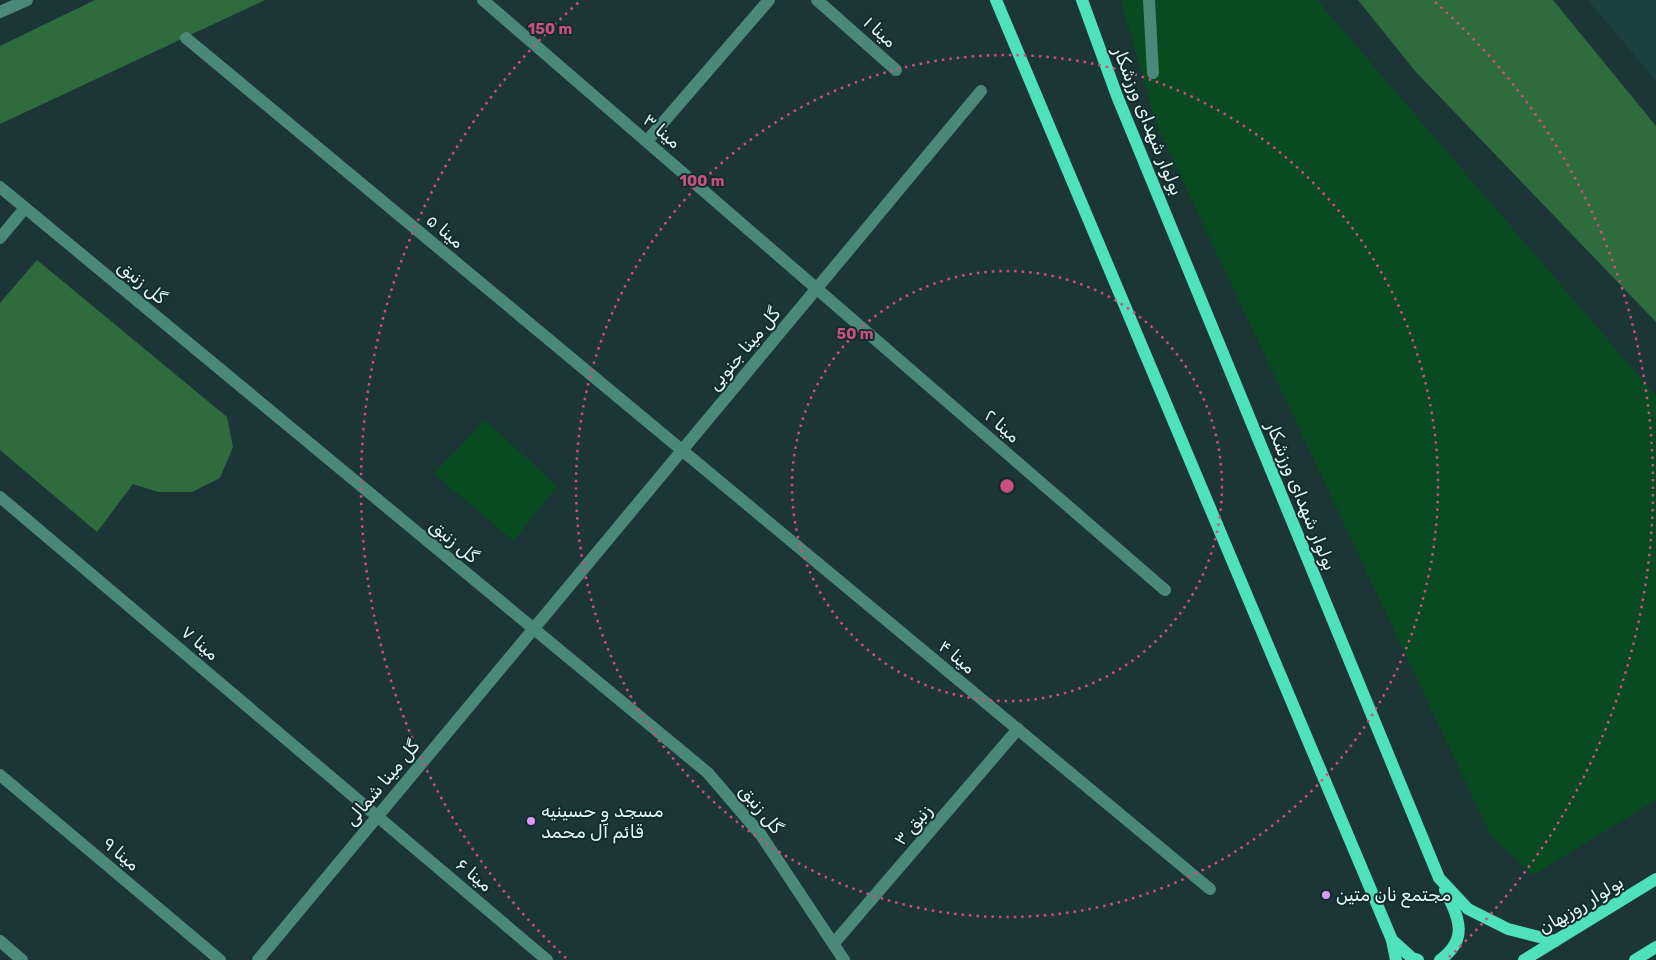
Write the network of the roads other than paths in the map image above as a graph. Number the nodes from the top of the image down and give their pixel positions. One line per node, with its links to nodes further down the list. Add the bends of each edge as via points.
1 (27, 0): 8 (street)
2 (483, 0): 13 (street, مینا ۳)
3 (769, 0): 13 (street)
4 (817, 0): 10 (street, مینا ۱)
5 (996, 0): 28 (main road)
6 (1082, 0): 25 (main road, بولوار شهدای ورزشکار, via 1124,114)
7 (1149, 0): 11 (street)
8 (0, 12)
9 (186, 38): 18 (street, مینا ۵)
10 (896, 70)
11 (1152, 73)
12 (981, 91): 17 (street, گل مینا جنوبی)
13 (647, 141): 17 (street, مینا ۳)
14 (0, 187): 15 (street, گل زنبق)
15 (25, 208): 16 (street); 21 (street, گل زنبق)
16 (0, 238)
17 (817, 289): 18 (street, گل مینا جنوبی); 20 (street, مینا ۲)
18 (682, 450): 21 (street, گل مینا جنوبی); 22 (street, مینا ۴)
19 (0, 497): 24 (street, مینا ۷)
20 (1165, 590)
21 (534, 629): 24 (street, گل مینا شمالی); 31 (street, گل زنبق, via 708,773 761,835)
22 (1018, 729): 27 (street, مینا ۴); 31 (street, زنبق ۳)
23 (0, 775): 34 (street, مینا ۹)
24 (378, 816): 35 (street, گل مینا شمالی); 36 (street, مینا ۶)
25 (1439, 878): 30 (main road, بولوار شهدای ورزشکار, via 1468,909 1508,928); 40 (main road, via 1458,917 1459,932 1456,942)
26 (1656, 879): 30 (main road, بولوار روزبهان)
27 (1210, 890)
28 (1392, 940): 38 (main road); 39 (main road)
29 (0, 941): 33 (street)
30 (1555, 941): 41 (main road, بولوار روزبهان)
31 (834, 943): 37 (street, گل زنبق)
32 (1656, 947): 42 (main road)
33 (22, 960)
34 (220, 960)
35 (258, 960)
36 (547, 960)
37 (844, 960)
38 (1396, 960)
39 (1418, 960)
40 (1440, 960)
41 (1524, 960)
42 (1635, 960)

